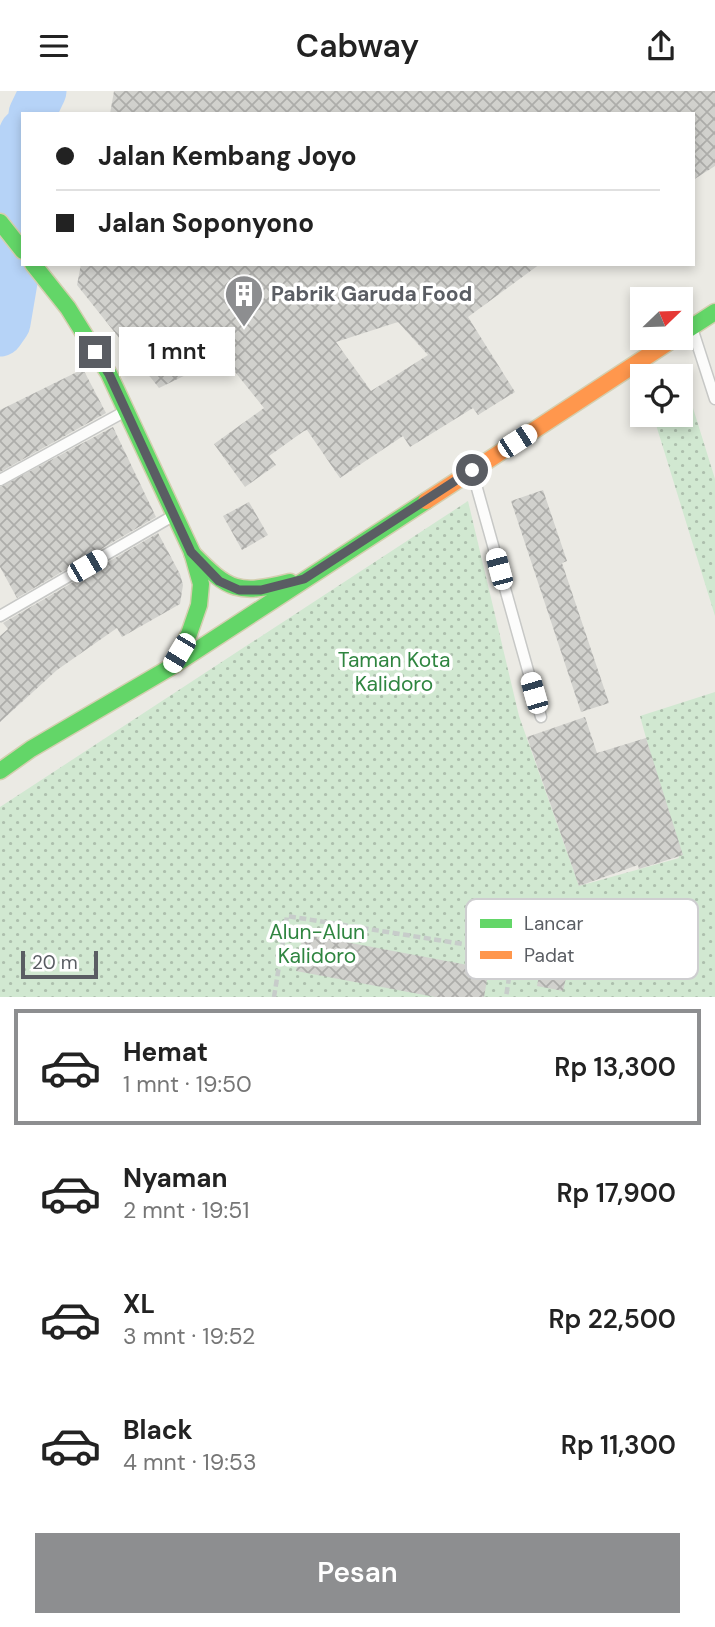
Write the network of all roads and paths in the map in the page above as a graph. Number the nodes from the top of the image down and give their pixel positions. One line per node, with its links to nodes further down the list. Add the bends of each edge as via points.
1 (1, 224): 2 (main road)
2 (21, 249)
3 (35, 266): 9 (main road, via 68,308)
4 (715, 312): 5 (main road)
5 (693, 326)
6 (693, 347): 8 (lane)
7 (657, 350): 10 (main road)
8 (715, 399)
9 (126, 411): 11 (lane); 12 (main road)
10 (472, 470): 14 (main road); 17 (lane)
11 (0, 480)
12 (174, 515): 13 (main road); 15 (lane)
13 (191, 552): 14 (main road, via 219,581 239,590 261,590); 16 (main road, via 201,583 198,612)
14 (304, 579): 16 (main road)
15 (0, 617)
16 (171, 667): 18 (main road)
17 (541, 717)
18 (0, 771)
19 (466, 944): 21 (path, via 287,916)
20 (509, 979): 22 (path)
21 (274, 997)
22 (506, 997)

